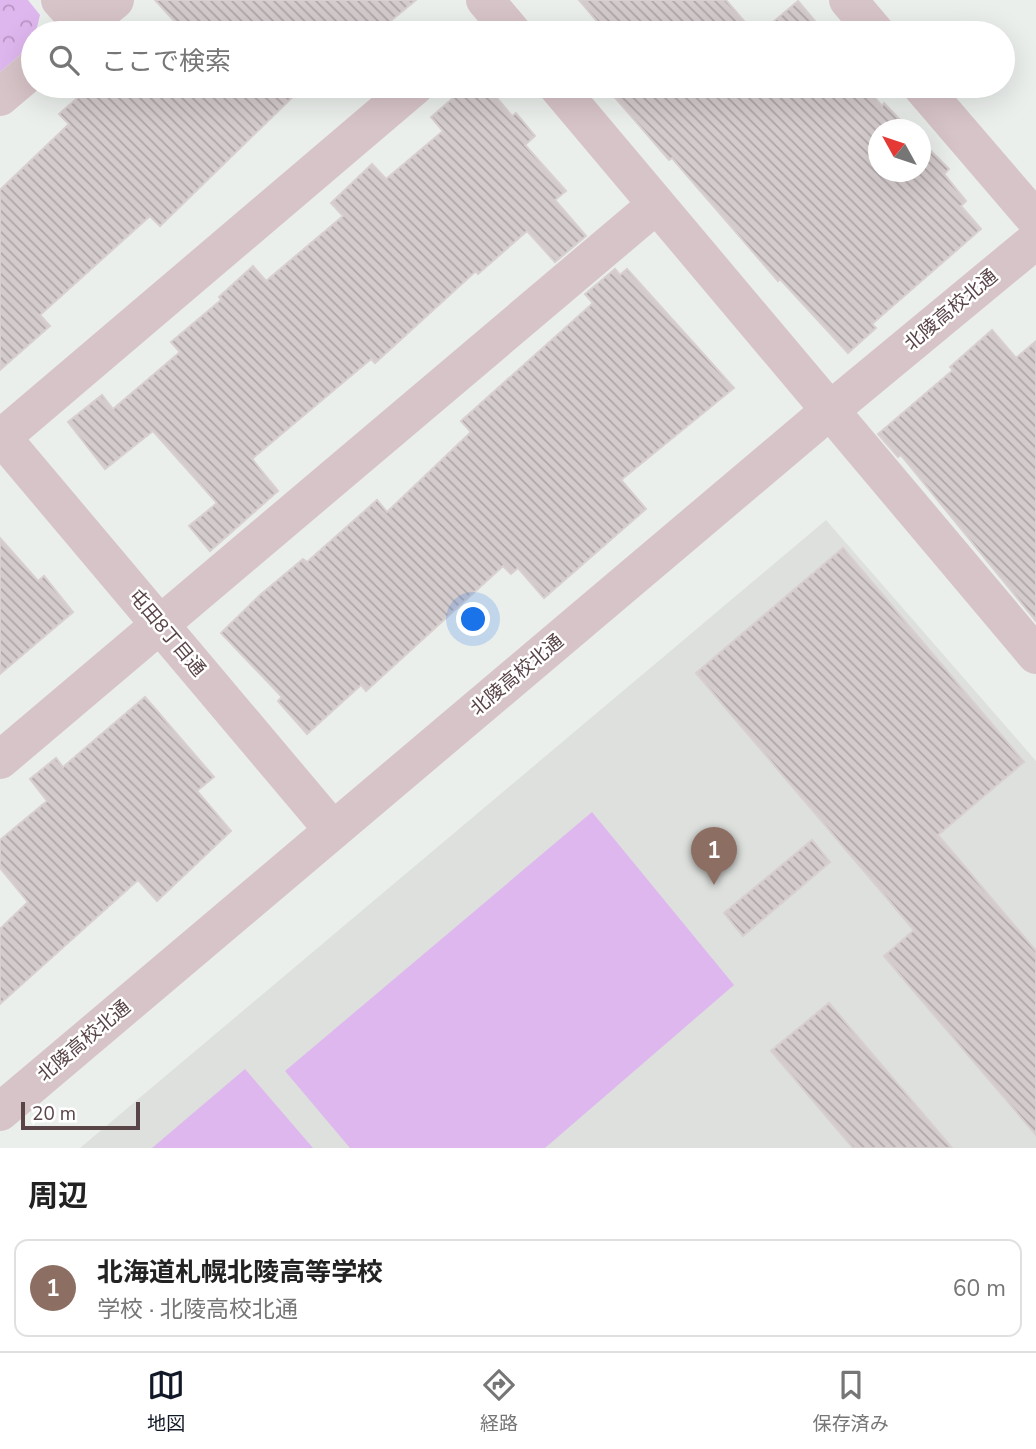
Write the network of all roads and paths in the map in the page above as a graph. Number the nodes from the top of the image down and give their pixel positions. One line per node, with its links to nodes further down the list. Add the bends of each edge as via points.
1 (115, 0): 3 (street)
2 (848, 0): 4 (street)
3 (73, 20)
4 (866, 21)
5 (21, 79): 6 (street)
6 (0, 97)
7 (401, 98): 14 (street)
8 (566, 98): 10 (street)
9 (931, 98): 11 (street)
10 (656, 205): 13 (street); 15 (street)
11 (1036, 220)
12 (1036, 240): 13 (street, 北陵高校北通)
13 (828, 412): 16 (street); 18 (street, 北陵高校北通)
14 (1, 437): 15 (street, 屯田8丁目通)
15 (160, 625): 17 (street); 18 (street, 屯田8丁目通)
16 (1036, 654)
17 (0, 760)
18 (333, 830): 19 (street, 北陵高校北通)
19 (0, 1112)

